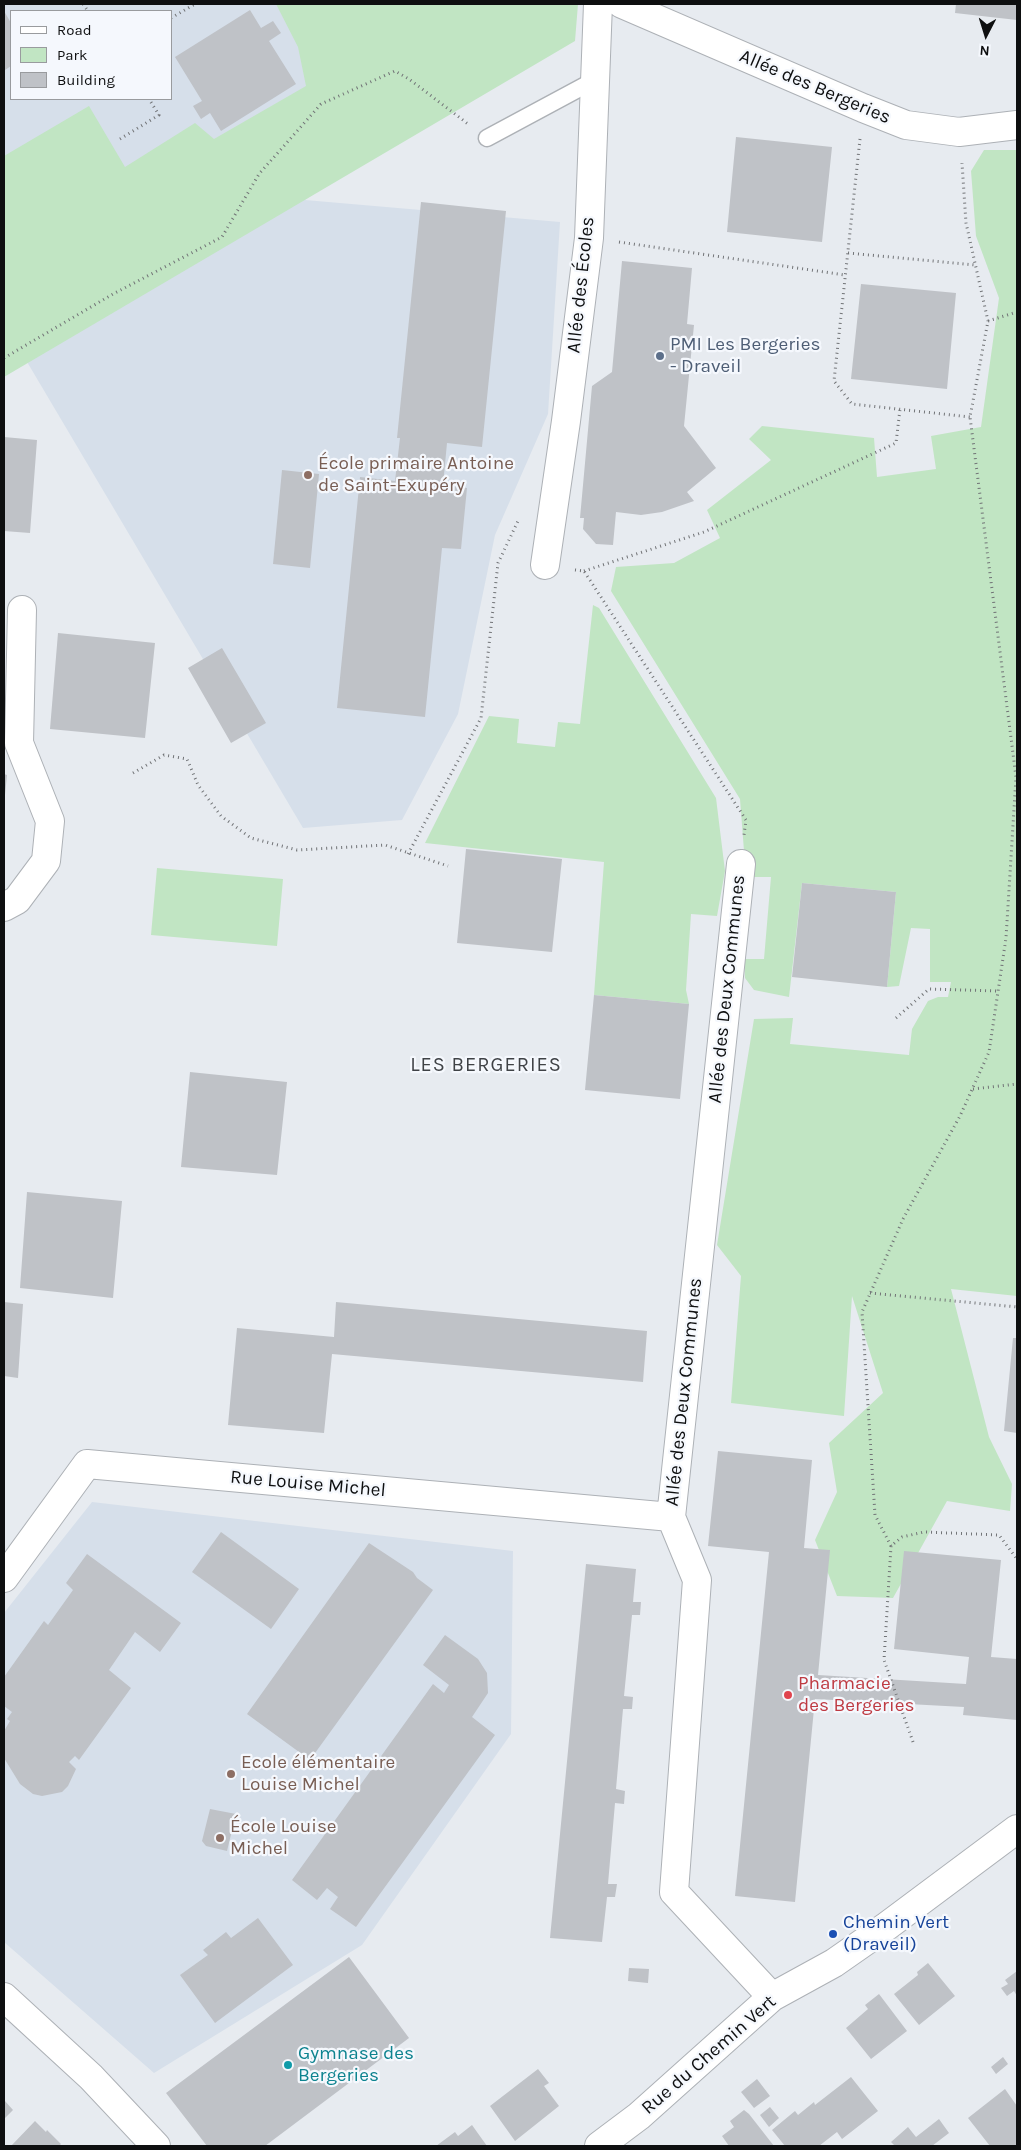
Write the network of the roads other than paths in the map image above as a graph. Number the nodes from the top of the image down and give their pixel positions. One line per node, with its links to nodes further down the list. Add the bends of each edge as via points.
1 (598, 4): 3 (street, Allée des Écoles)
2 (622, 4): 4 (street, Allée des Bergeries, via 906,125 959,132)
3 (595, 80): 5 (lane); 6 (street, Allée des Écoles, via 589,238)
4 (1017, 125)
5 (487, 138)
6 (544, 565)
7 (22, 610): 9 (street, via 19,743 50,821 46,861 17,900)
8 (741, 864): 10 (street, Allée des Deux Communes)
9 (4, 907)
10 (671, 1517): 11 (street, Rue Louise Michel, via 87,1464); 14 (street, Allée des Deux Communes, via 697,1580 674,1892)
11 (4, 1578)
12 (1017, 1829): 14 (street, Rue du Chemin Vert, via 834,1963)
13 (4, 1997): 15 (street, via 91,2077)
14 (772, 1997): 16 (street, Rue du Chemin Vert, via 639,2116)
15 (156, 2146)
16 (599, 2146)

